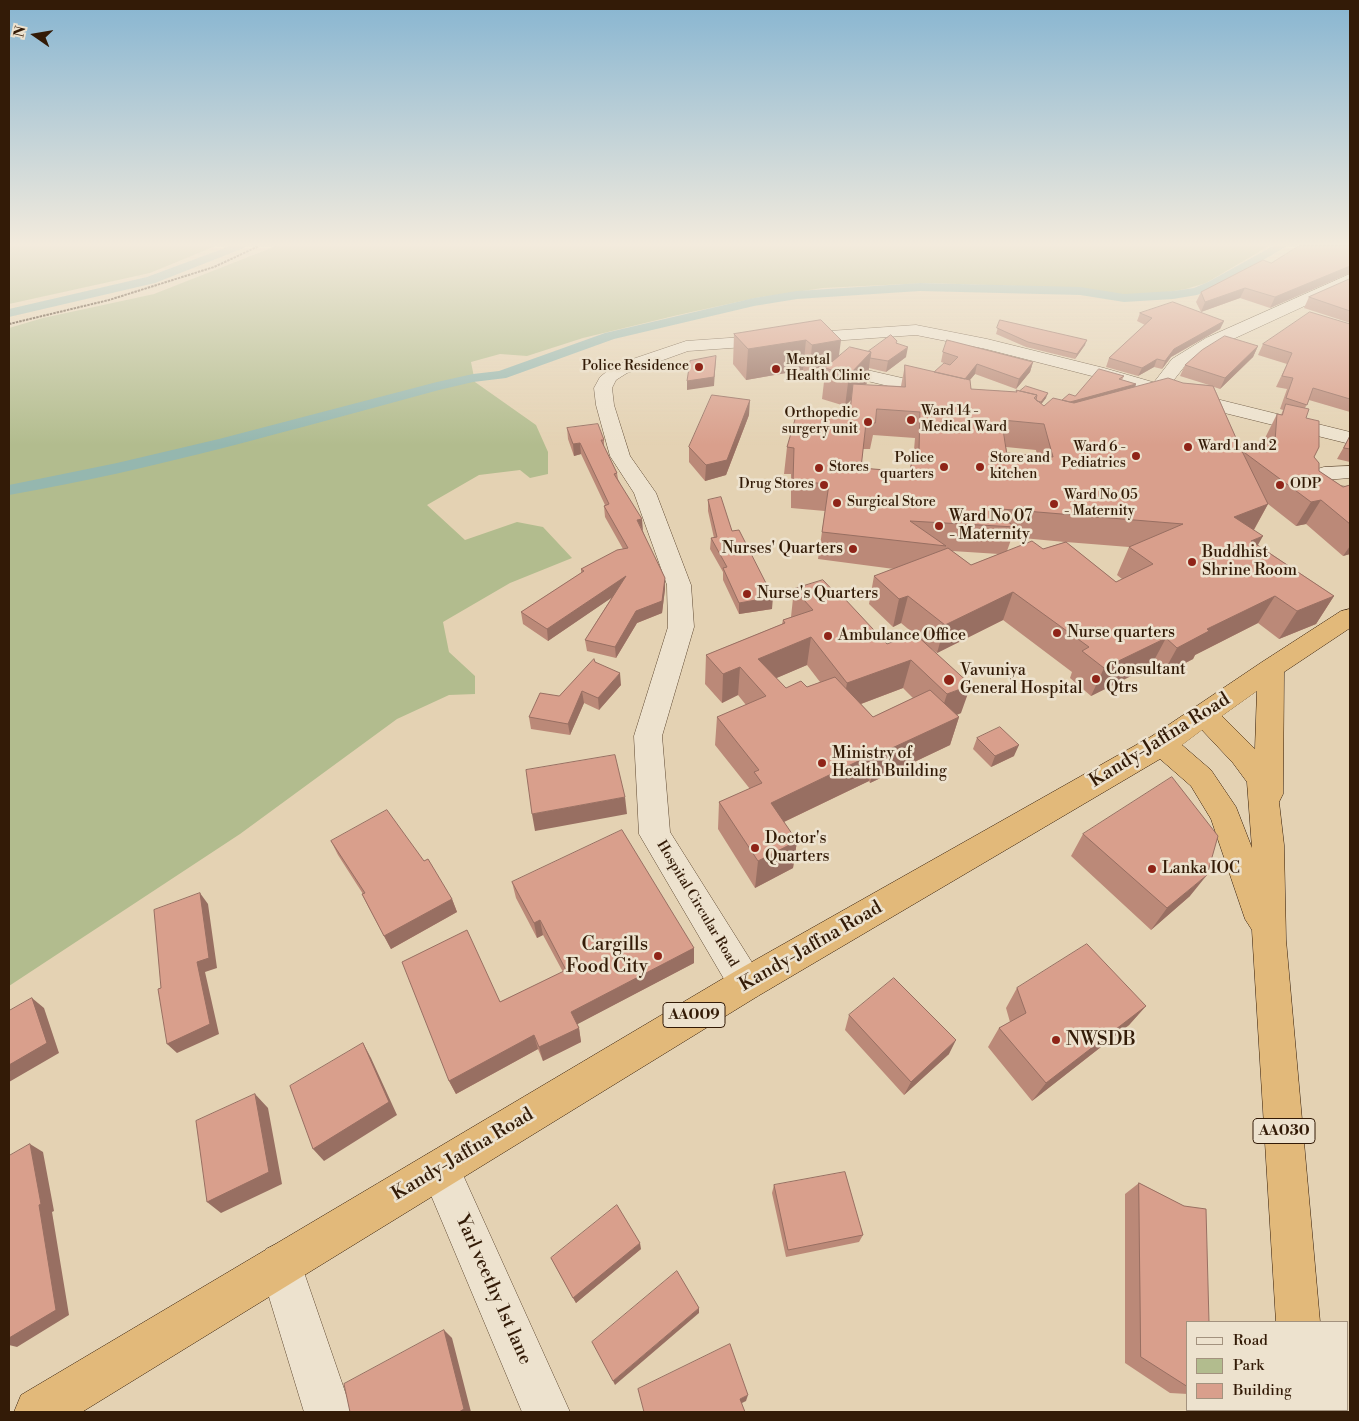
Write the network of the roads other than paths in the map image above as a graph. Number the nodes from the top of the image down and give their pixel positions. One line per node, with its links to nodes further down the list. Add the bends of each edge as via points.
1 (1280, 312): 5 (street, via 1212,342 1178,364 1164,381)
2 (1294, 312): 3 (street)
3 (1304, 315)
4 (868, 332): 5 (street, Hospital Circular Road, via 916,330 987,344); 6 (street, via 848,371); 17 (street, Hospital Circular Road, via 686,346 621,369 608,377 603,388 620,456 645,493 679,585 681,627 648,736 655,834)
5 (1168, 393): 7 (street); 8 (street, Hospital Circular Road)
6 (952, 395)
7 (1140, 401)
8 (1350, 438)
9 (1350, 472): 10 (street, via 1324,473 1314,476 1312,481 1325,491)
10 (1350, 493)
11 (1350, 618): 12 (highway, Kandy-Jaffna Road / AA009)
12 (1271, 668): 13 (highway, Kandy-Jaffna Road / AA009); 15 (highway)
13 (1204, 715): 14 (highway, Kandy-Jaffna Road / AA009); 15 (highway, AA030, via 1243,755 1261,779)
14 (1162, 744): 16 (highway, AA030, via 1202,778 1225,816); 17 (highway, Kandy-Jaffna Road / AA009)
15 (1268, 845): 16 (highway, AA030)
16 (1269, 940): 20 (highway, AA030)
17 (746, 984): 18 (highway, Kandy-Jaffna Road / AA009)
18 (440, 1169): 19 (highway, Kandy-Jaffna Road / AA009); 23 (street, Yarl veethy 1st lane)
19 (281, 1264): 21 (highway, Kandy-Jaffna Road / AA009); 22 (street)
20 (1298, 1321)
21 (38, 1412)
22 (328, 1412)
23 (546, 1412)

